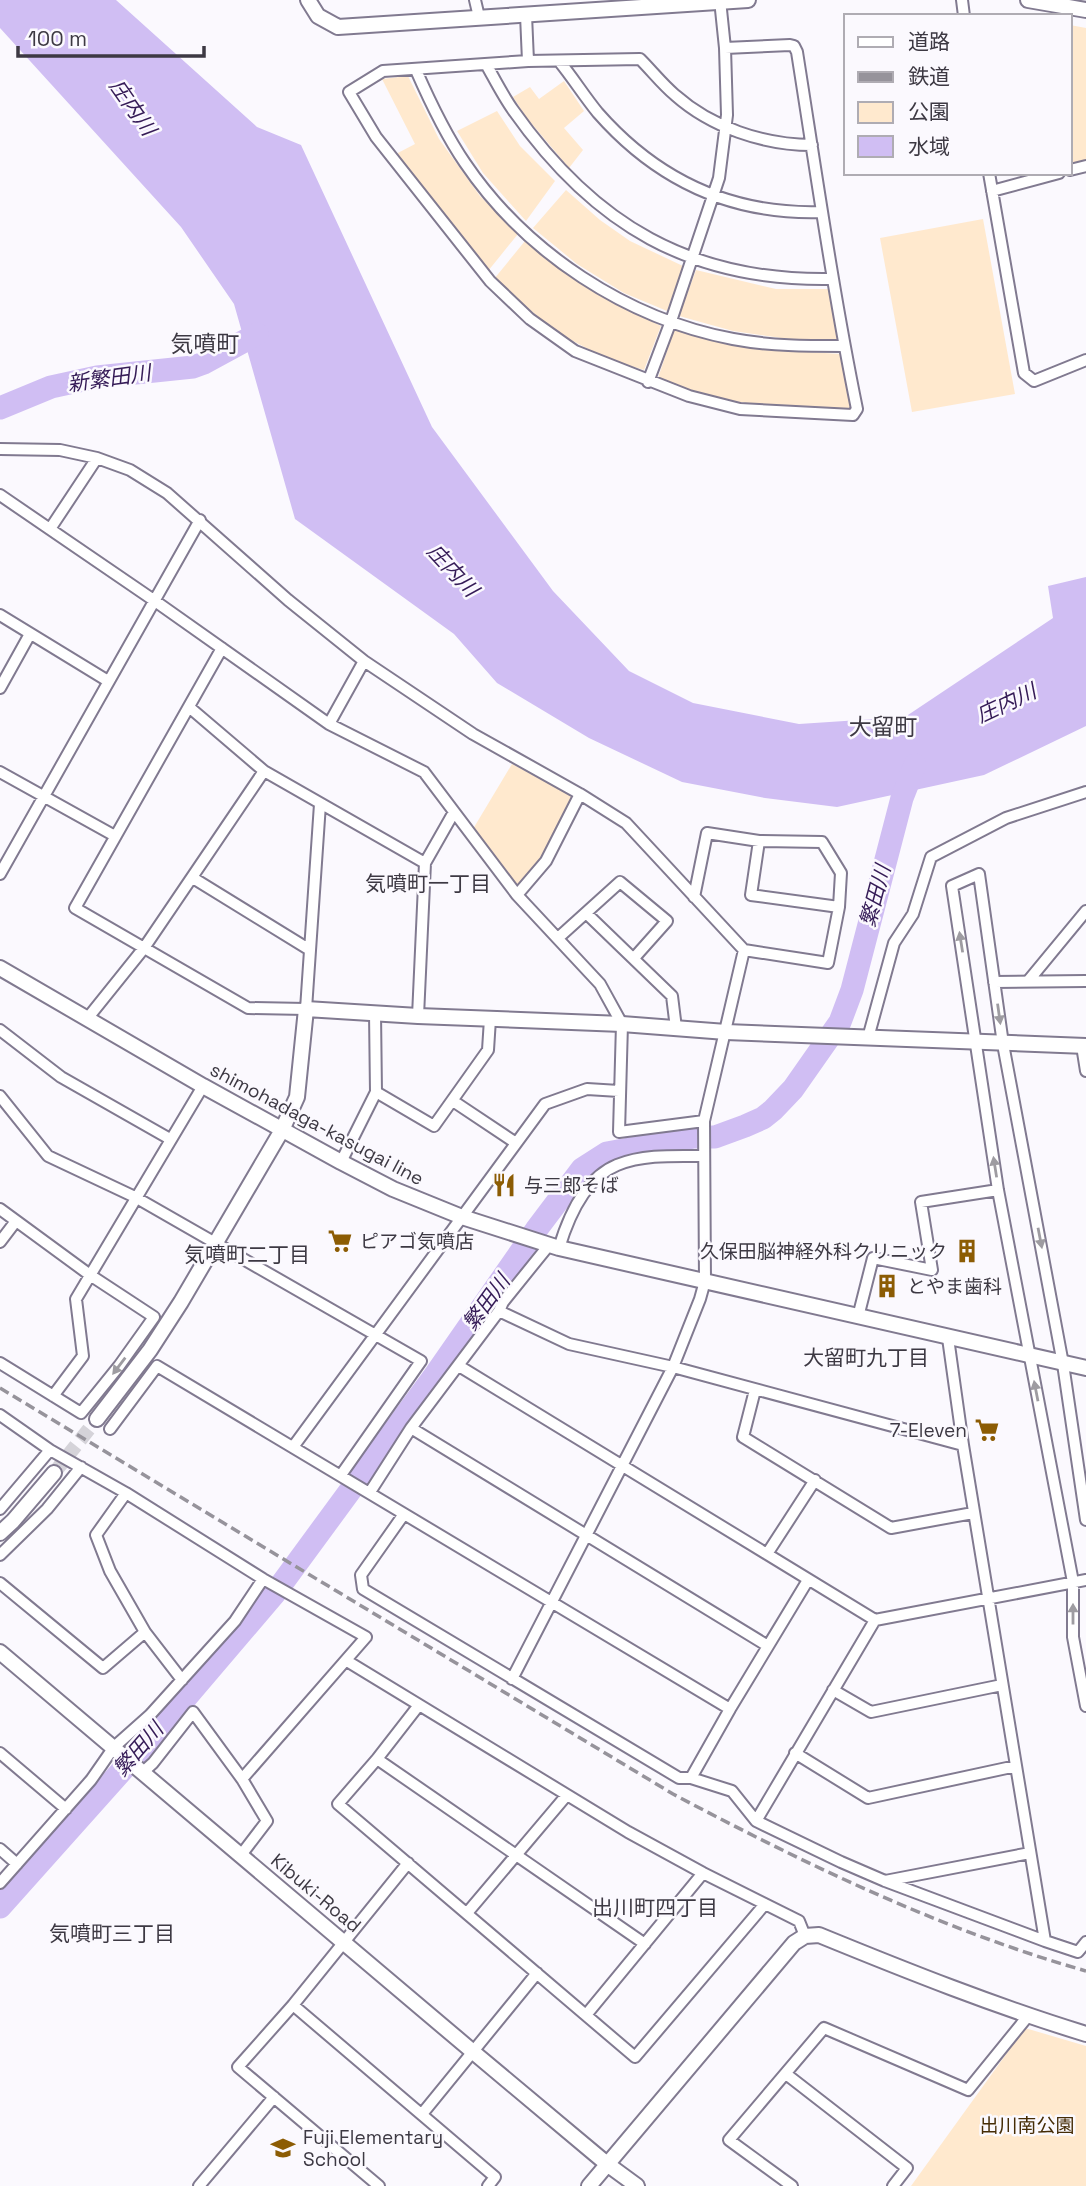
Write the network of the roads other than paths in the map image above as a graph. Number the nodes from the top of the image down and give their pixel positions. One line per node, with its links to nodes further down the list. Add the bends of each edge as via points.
1 (307, 0): 8 (street, via 318,16 338,27)
2 (475, 0): 8 (street)
3 (720, 0): 4 (street); 7 (street); 9 (street)
4 (748, 0)
5 (1028, 0): 6 (street)
6 (1084, 7)
7 (526, 15): 8 (street); 10 (street)
8 (479, 17)
9 (725, 48): 14 (street); 15 (street, via 794,47)
10 (528, 61): 11 (street); 12 (street)
11 (559, 61): 14 (street, via 640,59 675,96); 19 (street, via 625,140 681,181)
12 (486, 64): 13 (street); 21 (street, via 512,108 565,175 629,226)
13 (416, 70): 23 (street, via 437,117 466,164 503,210 573,272 615,298); 26 (street, via 383,71 349,92 376,137 489,281 530,320 575,351)
14 (725, 126): 15 (street, via 771,141); 19 (street)
15 (812, 145): 20 (street)
16 (989, 175): 18 (street)
17 (1052, 175): 18 (street)
18 (992, 191): 25 (street, via 1024,373 1034,381)
19 (713, 194): 20 (street, via 757,208); 21 (street)
20 (822, 212): 22 (street)
21 (691, 258): 22 (street, via 750,274); 23 (street)
22 (833, 279): 24 (street)
23 (671, 321): 24 (street, via 732,339); 26 (street)
24 (844, 346): 26 (street, via 857,409 853,415 740,409)
25 (1086, 360)
26 (649, 382)
27 (0, 450): 28 (street, via 60,450)
28 (97, 458): 30 (street, via 130,470); 31 (street)
29 (0, 495): 31 (street)
30 (201, 520): 32 (street); 36 (street, via 288,600)
31 (50, 529): 32 (street)
32 (155, 601): 35 (street); 37 (street)
33 (0, 615): 34 (street)
34 (30, 634): 37 (street); 38 (street)
35 (222, 648): 39 (street); 40 (street)
36 (364, 661): 40 (street); 44 (street, via 473,734)
37 (108, 681): 45 (street)
38 (0, 688)
39 (189, 707): 41 (street); 48 (street)
40 (328, 723): 47 (street, via 424,772)
41 (264, 771): 46 (street); 52 (street)
42 (0, 772): 45 (street)
43 (1086, 792): 76 (street, via 1006,818 931,857 913,914 894,943)
44 (580, 794): 53 (street, via 546,861); 54 (street, via 626,823)
45 (44, 797): 48 (street); 51 (street)
46 (320, 804): 50 (street); 60 (street)
47 (454, 812): 50 (street); 53 (street)
48 (115, 836): 59 (street, via 75,908)
49 (759, 841): 54 (street, via 707,833); 55 (street, via 822,842 841,873); 55 (street, via 751,895)
50 (425, 863): 69 (street)
51 (0, 874)
52 (193, 878): 59 (street); 60 (street)
53 (517, 895): 58 (street)
54 (694, 897): 61 (street)
55 (839, 907): 61 (street, via 828,963)
56 (1086, 911): 64 (street)
57 (586, 913): 58 (street); 62 (street); 62 (street, via 620,882 667,921)
58 (558, 938): 72 (street, via 600,984)
59 (144, 948): 67 (street, via 248,1009); 70 (street)
60 (310, 950): 67 (street)
61 (744, 950): 75 (street)
62 (634, 958): 73 (street, via 672,996)
63 (0, 968): 70 (street, shimohadaga-kasugai line)
64 (1030, 980): 65 (street); 66 (street)
65 (1086, 981)
66 (994, 982): 77 (street, one-way to 66, via 952,886 979,874); 78 (street, one-way to 78)
67 (306, 1009): 68 (street); 87 (street, via 298,1097)
68 (375, 1013): 69 (street); 83 (street)
69 (418, 1016): 71 (street)
70 (87, 1018): 81 (street, shimohadaga-kasugai line)
71 (490, 1019): 72 (street); 85 (street, via 488,1050)
72 (622, 1024): 73 (street); 82 (street)
73 (676, 1028): 75 (street)
74 (0, 1030): 88 (street, via 61,1077)
75 (726, 1032): 76 (street); 86 (street)
76 (868, 1038): 77 (street)
77 (976, 1043): 78 (street); 92 (street, one-way to 77)
78 (1003, 1044): 79 (street); 108 (street, one-way to 108)
79 (1084, 1046): 80 (street)
80 (1086, 1071)
81 (203, 1086): 87 (street, shimohadaga-kasugai line); 88 (street)
82 (619, 1091): 86 (street, via 619,1132); 89 (street, via 587,1089 545,1104)
83 (376, 1092): 85 (street, via 433,1126); 91 (street)
84 (0, 1096): 93 (street, via 48,1156)
85 (453, 1101): 89 (street)
86 (704, 1122): 90 (street)
87 (282, 1130): 91 (street, shimohadaga-kasugai line); 98 (street)
88 (170, 1139): 93 (street)
89 (516, 1143): 95 (street)
90 (704, 1156): 99 (street, via 658,1156 616,1165 592,1182); 101 (street)
91 (341, 1162): 95 (street, shimohadaga-kasugai line)
92 (998, 1190): 103 (street, via 921,1202 932,1270 873,1258); 106 (street)
93 (135, 1197): 98 (street); 100 (street)
94 (0, 1209): 96 (street)
95 (462, 1217): 99 (street, shimohadaga-kasugai line); 104 (street)
96 (16, 1221): 97 (street); 100 (street)
97 (0, 1242)
98 (217, 1244): 104 (street); 115 (street, via 150,1350)
99 (552, 1246): 101 (street, shimohadaga-kasugai line); 102 (street)
100 (90, 1275): 113 (street, via 76,1299 83,1356); 113 (street, one-way to 113, via 154,1317 81,1413)
101 (705, 1281): 103 (street, shimohadaga-kasugai line); 110 (street)
102 (499, 1311): 109 (street); 110 (street, via 569,1344)
103 (858, 1317): 105 (street, shimohadaga-kasugai line)
104 (375, 1335): 119 (street); 124 (street, via 421,1361)
105 (948, 1338): 106 (street, shimohadaga-kasugai line); 118 (street)
106 (1029, 1356): 108 (street, shimohadaga-kasugai line); 139 (street, one-way to 106)
107 (0, 1363): 113 (street)
108 (1063, 1364): 111 (street, shimohadaga-kasugai line); 131 (street)
109 (459, 1366): 116 (street); 121 (street)
110 (673, 1367): 112 (street); 121 (street)
111 (1086, 1368)
112 (755, 1390): 118 (street); 125 (street, via 743,1437)
113 (53, 1396)
114 (0, 1415): 120 (street)
115 (97, 1419)
116 (411, 1428): 126 (street); 133 (street)
117 (110, 1429): 119 (street, via 157,1366)
118 (963, 1445): 129 (street)
119 (293, 1447): 124 (street)
120 (50, 1450): 122 (street); 128 (street)
121 (622, 1466): 133 (street); 135 (street)
122 (81, 1467): 127 (street); 134 (street)
123 (54, 1473): 132 (street)
124 (341, 1475): 126 (street)
125 (815, 1480): 129 (street, via 891,1528); 135 (street)
126 (369, 1492): 130 (street)
127 (126, 1493): 136 (street); 144 (street, via 96,1535 110,1572)
128 (0, 1509)
129 (973, 1513): 141 (street)
130 (404, 1514): 142 (street); 148 (street, via 361,1575 363,1589)
131 (1086, 1520)
132 (0, 1533)
133 (586, 1535): 142 (street); 145 (street)
134 (0, 1555)
135 (767, 1555): 137 (street)
136 (263, 1579): 147 (street, via 366,1637); 149 (street, via 235,1621)
137 (808, 1580): 143 (street); 145 (street)
138 (1086, 1580): 139 (street)
139 (1073, 1582): 141 (street); 153 (street, one-way to 139, via 1073,1637)
140 (0, 1583): 144 (street, via 103,1668)
141 (988, 1598): 143 (street); 150 (street)
142 (551, 1601): 148 (street); 154 (street)
143 (875, 1620): 151 (street)
144 (145, 1632): 149 (street)
145 (768, 1646): 154 (street)
146 (0, 1651): 155 (street, Kibuki-Road)
147 (346, 1661): 152 (street); 162 (street)
148 (512, 1679): 161 (street, via 679,1778)
149 (182, 1680): 155 (street)
150 (1002, 1685): 151 (street, via 871,1712); 159 (street)
151 (833, 1690): 157 (street)
152 (419, 1705): 158 (street); 163 (street)
153 (1086, 1706)
154 (730, 1709): 161 (street)
155 (114, 1748): 160 (street, Kibuki-Road); 164 (street)
156 (0, 1753): 164 (street)
157 (794, 1753): 159 (street, via 868,1798); 165 (street)
158 (377, 1759): 169 (street); 170 (street, via 338,1804)
159 (1016, 1766): 167 (street)
160 (143, 1772): 162 (street, via 193,1712); 168 (street, Kibuki-Road)
161 (691, 1778): 165 (street, via 732,1791)
162 (242, 1779): 168 (street, via 267,1821)
163 (566, 1796): 169 (street); 172 (street)
164 (66, 1809): 171 (street)
165 (756, 1821): 173 (street)
166 (0, 1849): 171 (street)
167 (1030, 1853): 173 (street); 178 (street)
168 (241, 1855): 179 (street, Kibuki-Road)
169 (516, 1855): 176 (street); 181 (street)
170 (408, 1863): 176 (street); 179 (street)
171 (17, 1864): 174 (street)
172 (704, 1874): 175 (street); 181 (street)
173 (885, 1881): 178 (street)
174 (0, 1883)
175 (765, 1904): 177 (street, via 799,1921); 184 (street, via 635,2057)
176 (467, 1913): 182 (street)
177 (805, 1936): 185 (street, via 819,1935); 191 (street, via 794,1943)
178 (1045, 1941): 180 (street, via 1078,1952)
179 (343, 1942): 183 (street); 187 (street, Kibuki-Road)
180 (1086, 1942)
181 (645, 1944): 184 (street)
182 (537, 1973): 184 (street); 187 (street)
183 (293, 2005): 189 (street, via 238,2067); 190 (street)
184 (586, 2015)
185 (1028, 2016): 186 (street); 188 (street, via 968,2090 824,2028)
186 (1086, 2034)
187 (472, 2051): 190 (street); 191 (street, Kibuki-Road)
188 (786, 2074): 197 (street, via 729,2140); 198 (street, via 906,2168)
189 (274, 2097): 192 (street); 193 (street)
190 (422, 2114): 194 (street, via 495,2178)
191 (607, 2164): 195 (street); 196 (street, Kibuki-Road)
192 (199, 2186)
193 (379, 2186)
194 (488, 2186)
195 (589, 2186)
196 (637, 2186)
197 (792, 2186)
198 (893, 2186)

